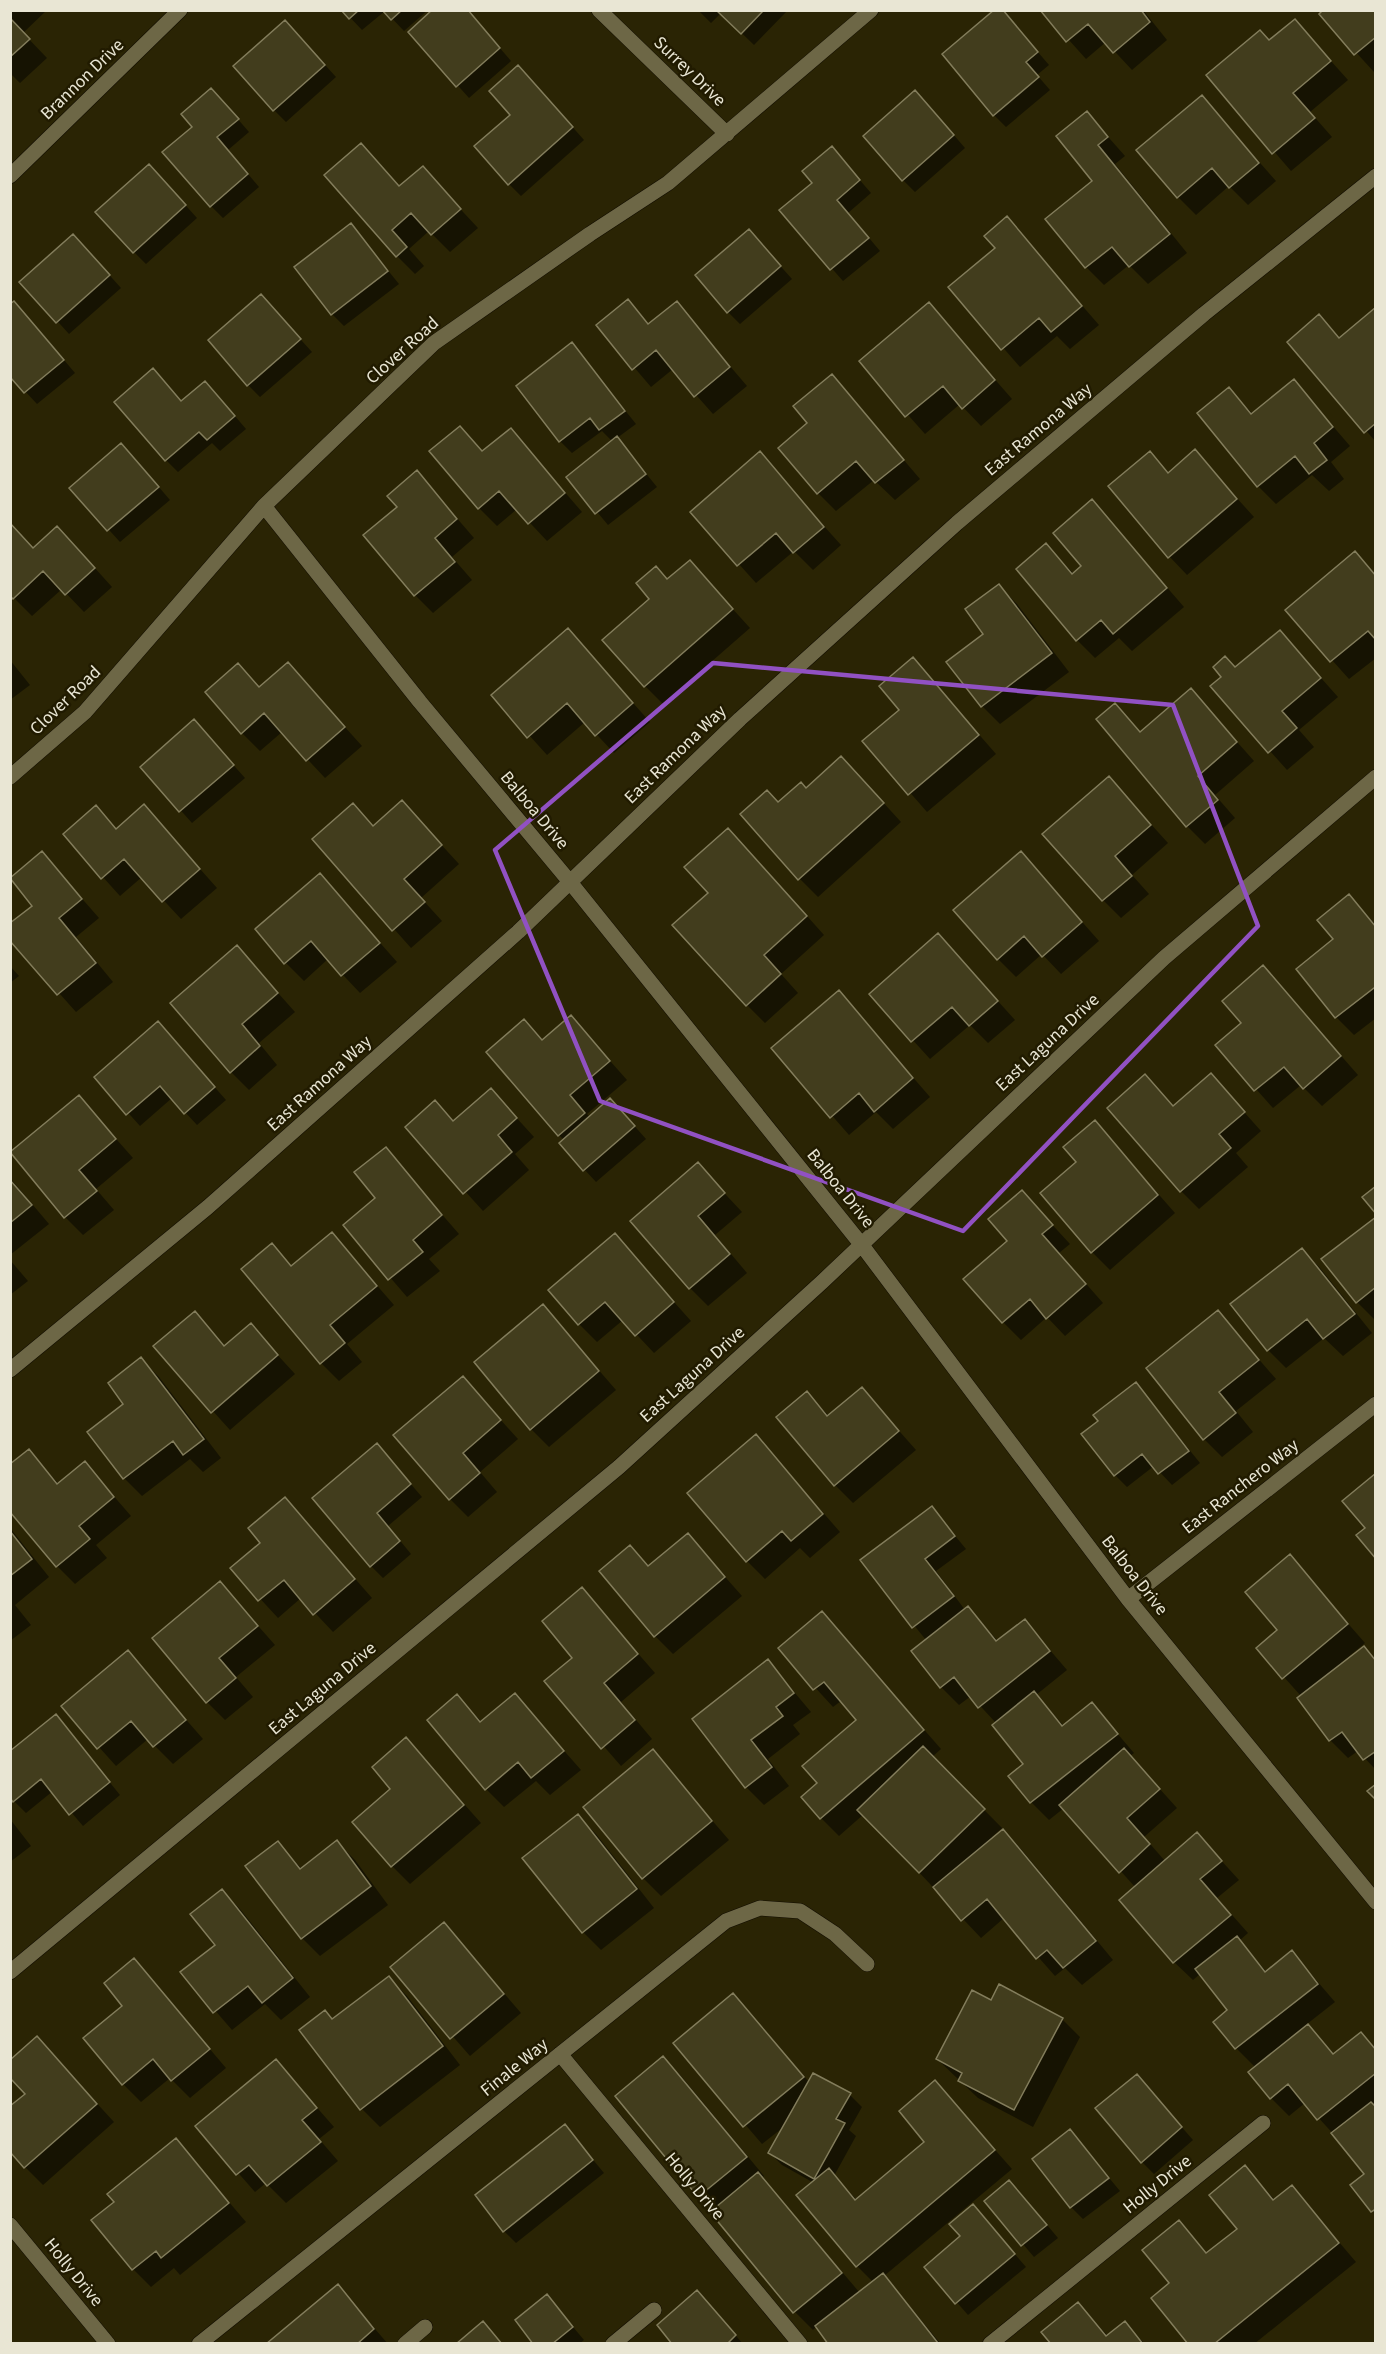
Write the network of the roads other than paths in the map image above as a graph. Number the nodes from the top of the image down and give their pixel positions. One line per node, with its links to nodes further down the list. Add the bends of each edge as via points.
1 (180, 10): 5 (street, Brannon Drive)
2 (599, 10): 4 (street, Surrey Drive)
3 (871, 10): 4 (street, Clover Road)
4 (727, 134): 7 (street, Clover Road, via 668,183 434,343)
5 (10, 176)
6 (1376, 176): 10 (street, East Ramona Way, via 1204,314 957,523 740,719)
7 (264, 506): 8 (street, Clover Road, via 85,712); 10 (street, Balboa Drive)
8 (10, 777)
9 (1376, 777): 11 (street, East Laguna Drive, via 1164,958)
10 (570, 882): 11 (street, Balboa Drive); 12 (street, East Ramona Way, via 208,1207)
11 (861, 1244): 14 (street, Balboa Drive); 17 (street, East Laguna Drive, via 619,1467)
12 (10, 1370)
13 (1376, 1404): 14 (street, East Ranchero Way)
14 (1128, 1599): 15 (street, Balboa Drive)
15 (1376, 1902)
16 (867, 1964): 18 (street, Finale Way, via 835,1934 800,1911 760,1908 726,1921)
17 (10, 1972)
18 (560, 2054): 24 (street, Finale Way); 27 (street, Holly Drive)
19 (1263, 2123): 28 (street, Holly Drive)
20 (10, 2225): 23 (street, Holly Drive)
21 (654, 2310): 26 (street)
22 (425, 2327): 25 (street)
23 (108, 2343)
24 (199, 2343)
25 (405, 2343)
26 (613, 2343)
27 (800, 2343)
28 (990, 2343)

